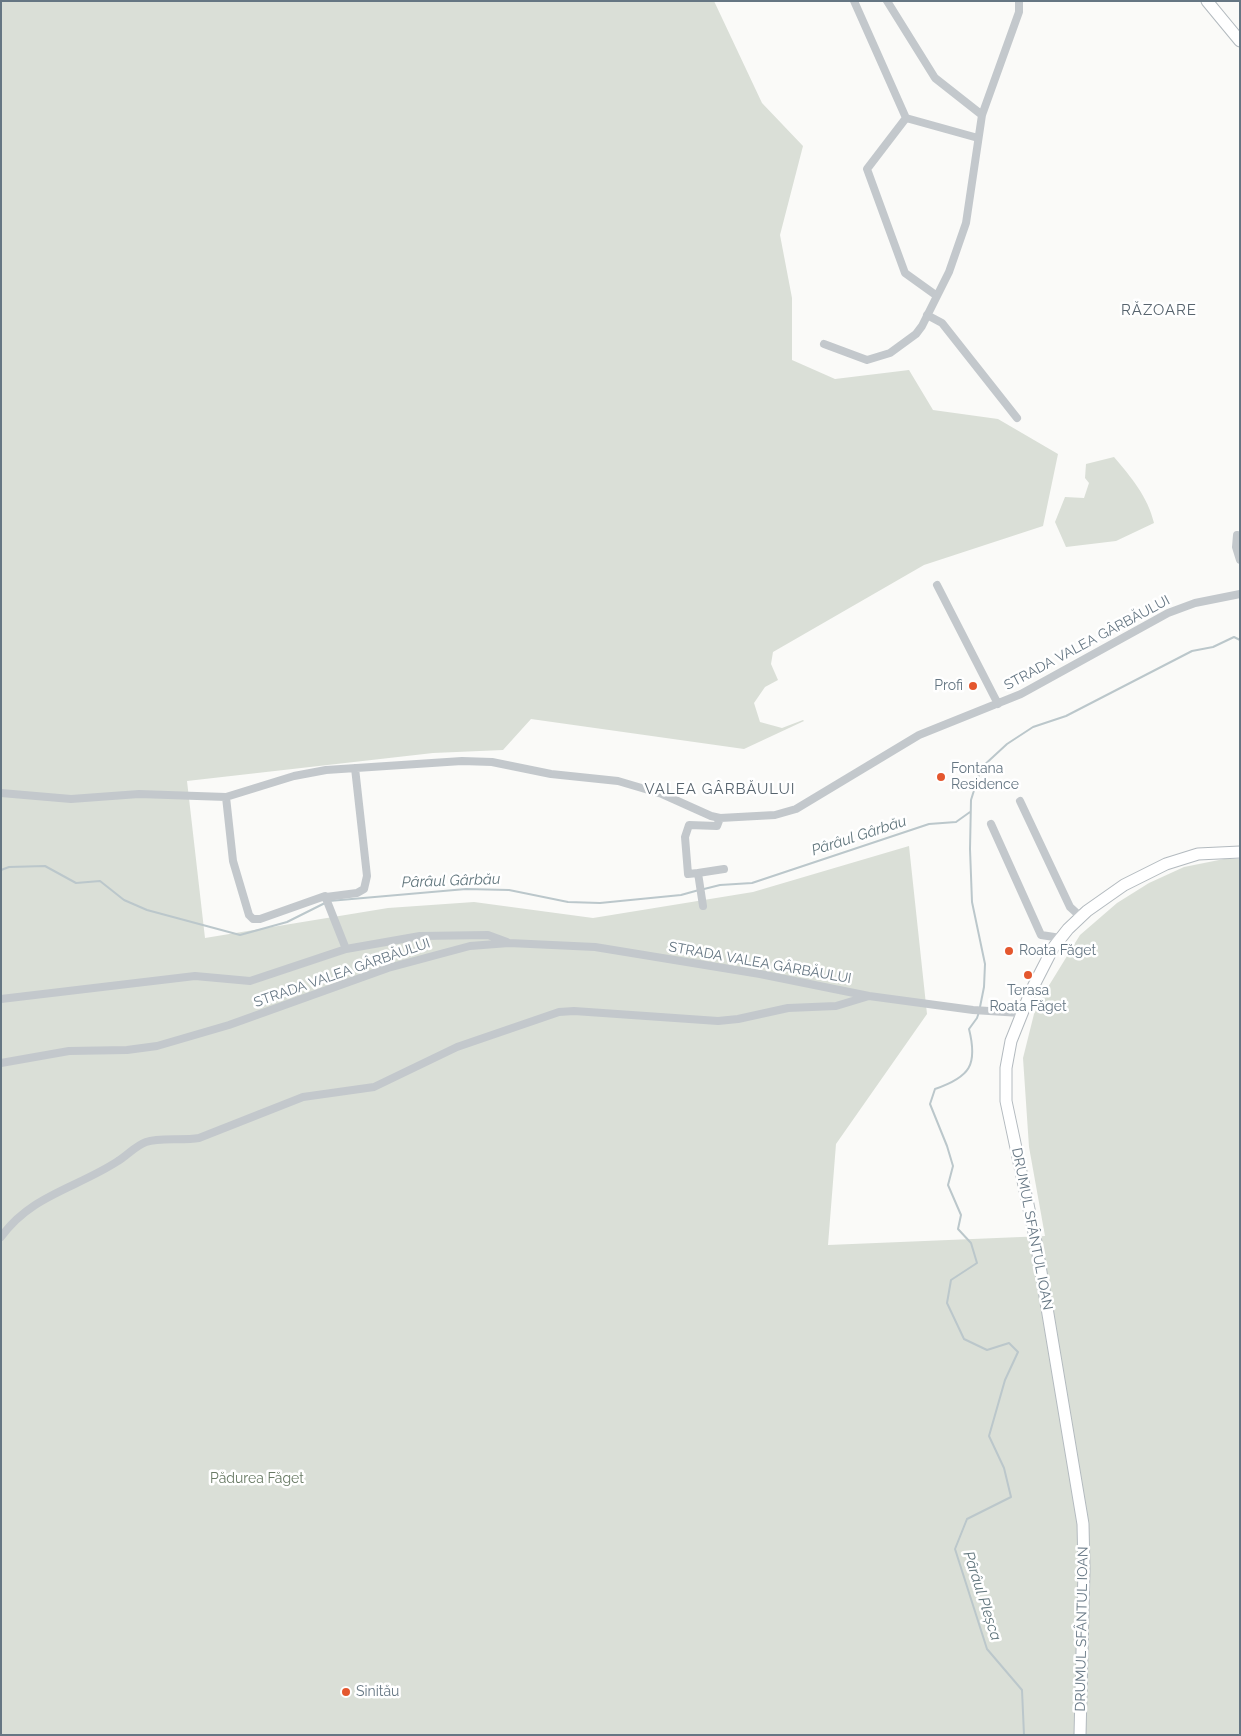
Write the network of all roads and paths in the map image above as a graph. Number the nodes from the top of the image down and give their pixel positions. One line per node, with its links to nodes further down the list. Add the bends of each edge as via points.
1 (854, 1): 7 (street)
2 (887, 1): 6 (street, via 935,78)
3 (1019, 1): 6 (street, via 1019,12)
4 (1207, 1): 5 (main road)
5 (1240, 41)
6 (982, 115): 8 (street)
7 (906, 118): 8 (street); 9 (street, via 867,169 905,273)
8 (978, 138): 9 (street, via 966,223)
9 (937, 296): 10 (street)
10 (927, 315): 11 (street, via 916,334 882,356 867,360); 12 (street, via 942,323)
11 (824, 344)
12 (1017, 418)
13 (1237, 535): 14 (street)
14 (1240, 560)
15 (936, 585): 17 (street)
16 (1240, 594): 17 (street, STRADA VALEA GÂRBĂULUI, via 1177,609)
17 (998, 704): 22 (street, STRADA VALEA GÂRBĂULUI, via 919,735 796,809 775,815)
18 (355, 768): 20 (street, via 294,776); 22 (street, via 426,762 492,762 632,785); 27 (street, via 367,876 364,889)
19 (1, 793): 20 (street, via 71,799 139,794)
20 (226, 797): 27 (street, via 233,861 249,915 253,919 260,918)
21 (1020, 801): 29 (street, via 1070,907)
22 (720, 818): 26 (street, via 718,826 689,825 685,837 688,874)
23 (991, 824): 30 (street, via 1041,935)
24 (1240, 852): 29 (main road, DRUMUL SFÂNTUL IOAN, via 1198,854 1166,864 1124,885)
25 (724, 869): 26 (street)
26 (698, 873): 28 (street)
27 (328, 900): 32 (street)
28 (703, 906)
29 (1081, 917): 30 (main road, DRUMUL SFÂNTUL IOAN)
30 (1061, 938): 35 (main road, DRUMUL SFÂNTUL IOAN)
31 (509, 942): 32 (street, via 488,935 420,936); 33 (street, STRADA VALEA GÂRBĂULUI, via 596,947); 36 (street, STRADA VALEA GÂRBĂULUI, via 470,946 388,968 237,1022 157,1046 69,1051)
32 (346, 949): 34 (street, via 250,982 194,976)
33 (869, 996): 35 (street, STRADA VALEA GÂRBĂULUI); 37 (street, via 850,1004 788,1008 726,1020 574,1011 543,1016 511,1031 457,1047 374,1087 303,1097 200,1138 146,1142 118,1161 34,1204 11,1223)
34 (1, 998)
35 (1020, 1013): 38 (main road, DRUMUL SFÂNTUL IOAN, via 1008,1054 1006,1093 1036,1242 1082,1510)
36 (1, 1064)
37 (1, 1237)
38 (1080, 1735)

